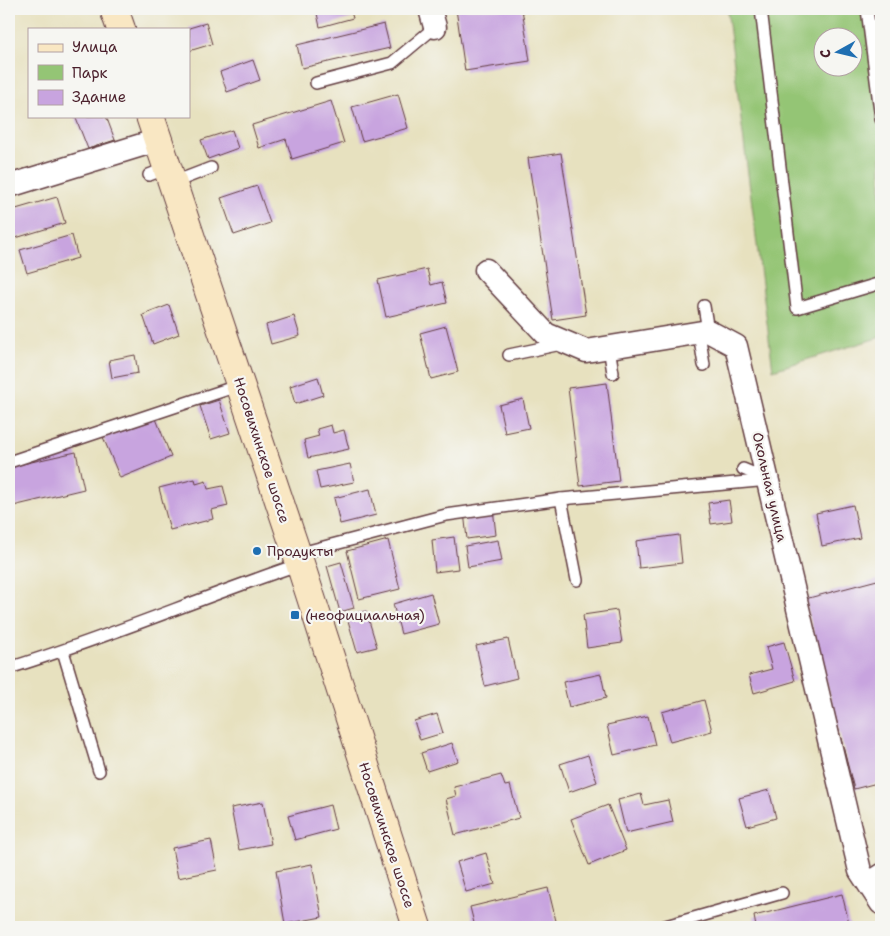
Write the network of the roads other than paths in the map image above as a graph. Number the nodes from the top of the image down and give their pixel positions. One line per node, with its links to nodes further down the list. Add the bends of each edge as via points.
1 (114, 9): 5 (main road)
2 (762, 9): 13 (lane, via 797,308)
3 (867, 9): 7 (lane)
4 (432, 18): 6 (lane, via 392,63)
5 (121, 28)
6 (316, 83)
7 (881, 119)
8 (154, 128): 10 (main road, Носовихинское шоссе); 11 (street)
9 (211, 168): 10 (lane)
10 (163, 175): 21 (main road, Носовихинское шоссе)
11 (9, 186)
12 (486, 270): 16 (street, via 546,334)
13 (881, 283)
14 (704, 306): 15 (lane)
15 (703, 332): 17 (street); 19 (lane); 24 (street, Окольная улица, via 736,346)
16 (566, 343): 17 (street, via 586,351); 18 (lane)
17 (609, 347): 20 (lane)
18 (509, 355)
19 (704, 365)
20 (613, 373)
21 (240, 385): 22 (lane); 26 (main road, Носовихинское шоссе)
22 (9, 462)
23 (743, 469): 24 (lane)
24 (769, 480): 25 (lane); 31 (street, Окольная улица, via 860,871)
25 (561, 500): 26 (lane, via 446,515); 27 (lane)
26 (298, 559): 28 (lane); 34 (main road, Носовихинское шоссе)
27 (577, 580)
28 (63, 652): 29 (lane); 30 (lane)
29 (9, 668)
30 (99, 771)
31 (873, 875): 33 (street, Окольная улица)
32 (782, 893): 35 (lane)
33 (881, 903)
34 (417, 927)
35 (662, 927)

